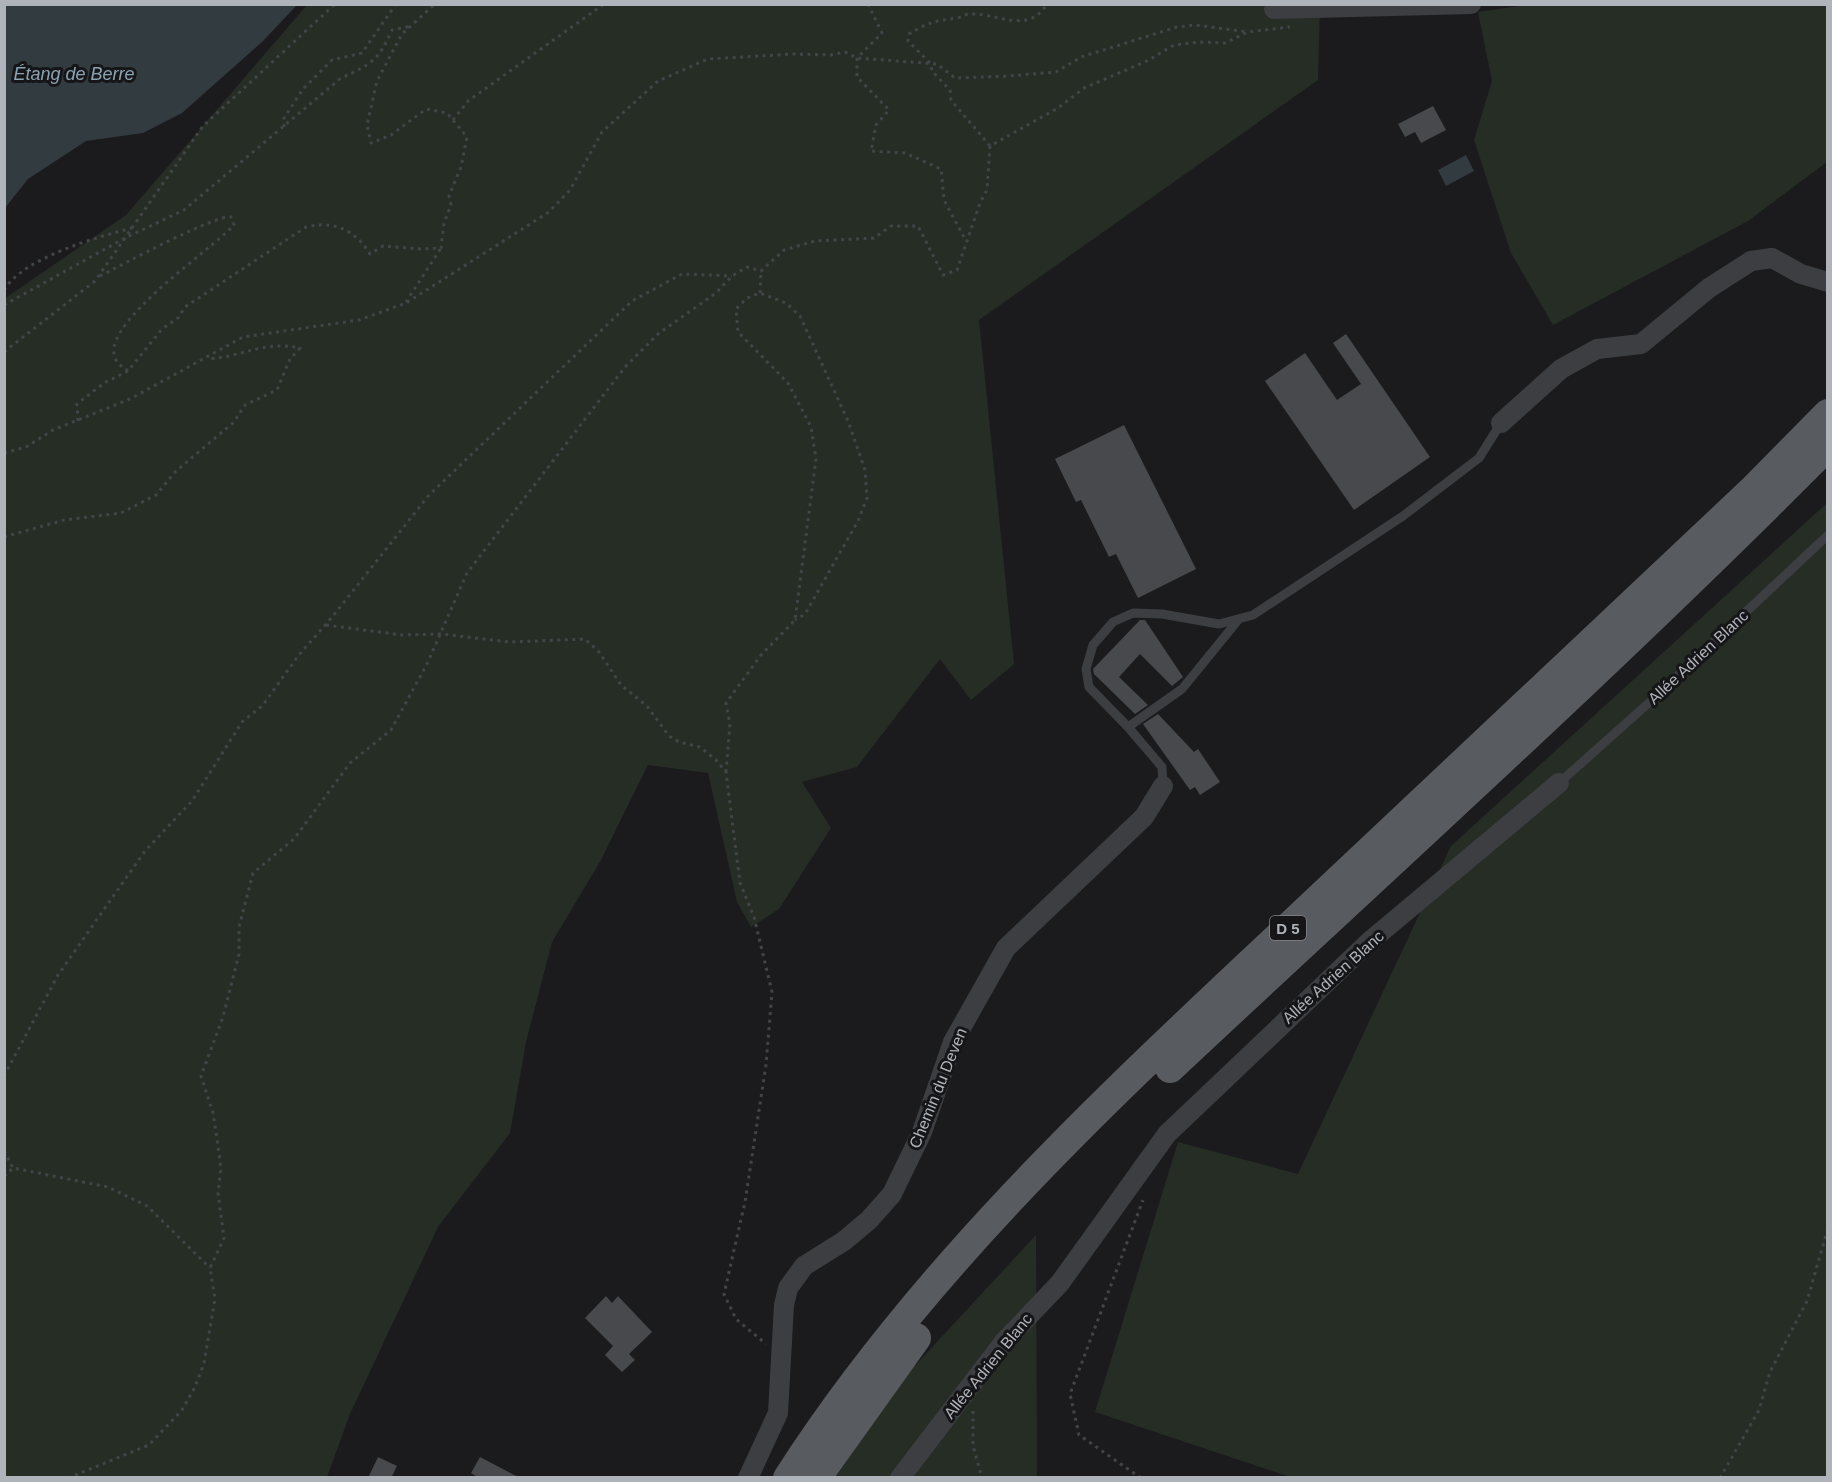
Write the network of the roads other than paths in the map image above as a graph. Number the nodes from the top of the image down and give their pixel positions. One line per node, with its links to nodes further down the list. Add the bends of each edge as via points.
1 (1471, 4): 2 (street)
2 (1274, 9)
3 (1827, 282): 5 (street, via 1801,274 1772,258 1751,261 1709,288 1641,344 1597,349 1561,369)
4 (1827, 414): 13 (main road, D 5, via 1752,491 1044,1161 893,1334)
5 (1501, 423): 8 (lane, via 1479,458 1403,516 1252,615)
6 (1827, 445): 14 (main road, D 5, via 1060,1173 982,1256 908,1348)
7 (1827, 535): 10 (lane, Allée Adrien Blanc)
8 (1239, 619): 9 (lane, via 1182,689); 9 (lane, via 1219,624 1162,614 1133,614 1113,622 1093,645 1086,669 1089,687)
9 (1128, 727): 11 (lane, via 1162,767)
10 (1559, 783): 15 (street, Allée Adrien Blanc, via 1369,942 1167,1134 1060,1283 1003,1343)
11 (1163, 786): 12 (street, Chemin du Deven, via 1144,817 1006,948 953,1042 922,1132 892,1194 861,1227 804,1266 788,1288 778,1413)
12 (748, 1478)
13 (788, 1478)
14 (816, 1478)
15 (900, 1478)

